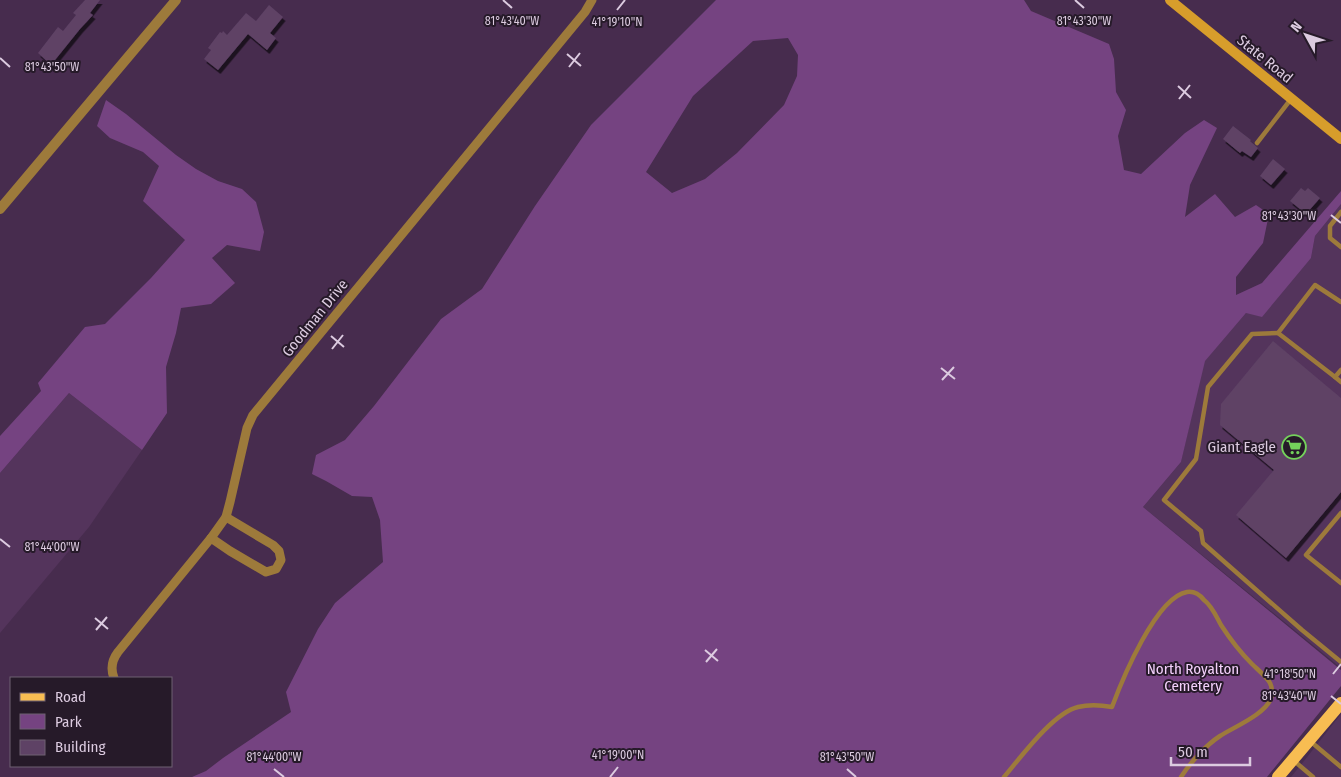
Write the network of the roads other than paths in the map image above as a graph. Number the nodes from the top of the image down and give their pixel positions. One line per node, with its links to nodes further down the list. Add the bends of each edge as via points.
1 (176, 0): 7 (street)
2 (592, 0): 16 (street, Goodman Drive, via 253,415)
3 (1170, 0): 4 (main road, State Road)
4 (1291, 100): 5 (main road, State Road); 6 (lane)
5 (1341, 139)
6 (1257, 143)
7 (0, 209)
8 (1341, 212): 9 (lane, via 1330,226 1330,238)
9 (1341, 247)
10 (1341, 302): 11 (lane, via 1315,285)
11 (1278, 333): 13 (lane); 19 (lane, via 1252,334 1208,387 1196,459 1164,500 1201,531 1203,543)
12 (1341, 370): 13 (lane)
13 (1335, 378): 14 (lane)
14 (1341, 382)
15 (1341, 513): 18 (lane, via 1306,555)
16 (226, 516): 17 (street, Goodman Drive); 17 (street, via 279,551 281,560 276,569 266,572)
17 (211, 538): 20 (street, Goodman Drive, via 112,660)
18 (1341, 583)
19 (1340, 659)
20 (114, 677)
21 (1341, 703): 22 (main road)
22 (1309, 741): 23 (main road); 24 (lane)
23 (1293, 760): 27 (main road); 28 (lane)
24 (1341, 767)
25 (1004, 777): 26 (lane, via 1063,714 1076,708 1112,707 1137,649 1155,621 1170,601 1188,592 1196,593 1205,600 1235,645 1270,683 1272,696 1268,705 1219,737 1188,765)
26 (1181, 777)
27 (1278, 777)
28 (1313, 777)

